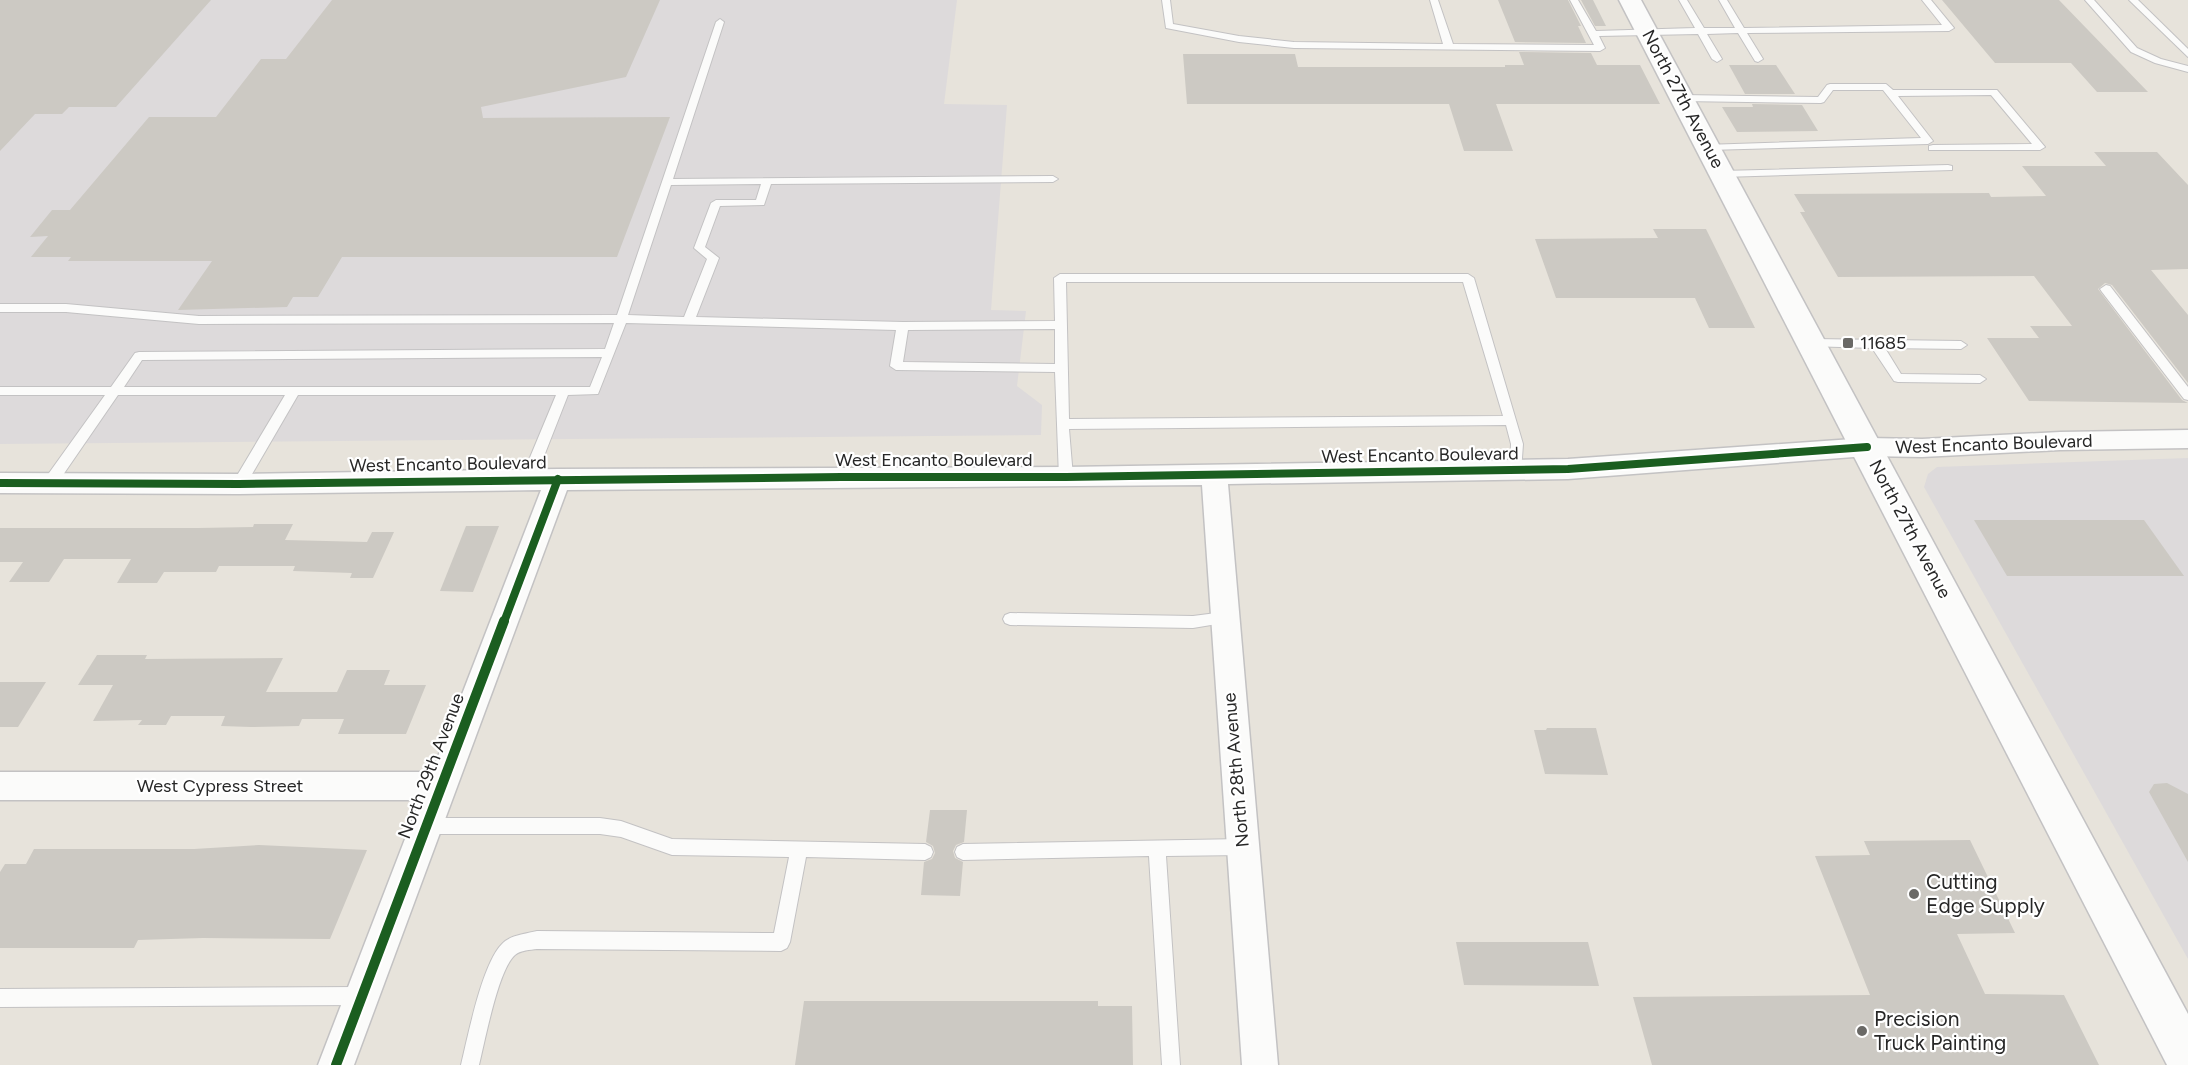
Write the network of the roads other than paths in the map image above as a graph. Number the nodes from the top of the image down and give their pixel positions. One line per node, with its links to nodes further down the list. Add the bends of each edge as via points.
1 (1166, 0): 15 (lane, via 1169,26 1239,39 1294,45)
2 (1434, 0): 15 (lane)
3 (1574, 0): 14 (lane)
4 (1630, 0): 13 (main road, North 27th Avenue)
5 (1683, 0): 12 (lane)
6 (1723, 0): 11 (lane)
7 (1926, 0): 11 (lane, via 1949,28)
8 (2089, 0): 19 (lane, via 2134,50 2158,62)
9 (2133, 0): 16 (lane)
10 (720, 22): 26 (lane)
11 (1740, 29): 12 (lane); 18 (lane)
12 (1701, 30): 13 (lane); 17 (lane)
13 (1646, 31): 14 (lane); 21 (main road, North 27th Avenue)
14 (1593, 34): 15 (lane, via 1600,48)
15 (1449, 47)
16 (2188, 54)
17 (1717, 59)
18 (1758, 59)
19 (2188, 69)
20 (1891, 93): 21 (lane, via 1886,87 1830,87 1821,100); 22 (lane); 22 (lane, via 1994,92 2040,147)
21 (1682, 98): 23 (main road, North 27th Avenue)
22 (1930, 144): 23 (lane); 24 (lane, via 1948,168)
23 (1708, 147): 24 (main road, North 27th Avenue)
24 (1722, 174): 34 (main road, North 27th Avenue)
25 (1053, 179): 27 (lane)
26 (667, 182): 27 (lane); 30 (lane)
27 (767, 182): 31 (lane, via 760,203 716,203 699,248 713,258)
28 (2106, 289): 44 (lane)
29 (0, 308): 30 (lane, via 66,308 199,320)
30 (621, 319): 31 (lane); 37 (lane)
31 (688, 322): 32 (lane)
32 (903, 326): 33 (lane); 38 (lane, via 896,366)
33 (1061, 326): 38 (lane); 45 (lane, via 1060,278 1468,278)
34 (1812, 343): 35 (lane); 48 (main road, North 27th Avenue)
35 (1876, 344): 36 (lane); 39 (lane, via 1898,378)
36 (1961, 345)
37 (609, 353): 40 (lane, via 139,356); 43 (lane, via 594,391)
38 (1061, 368): 46 (lane)
39 (1980, 379)
40 (115, 390): 41 (lane); 42 (lane); 55 (lane)
41 (0, 391)
42 (294, 391): 43 (lane); 56 (lane)
43 (564, 391): 52 (lane)
44 (2188, 396)
45 (1511, 420): 46 (lane); 49 (lane, via 1517,444)
46 (1062, 424): 51 (lane)
47 (2188, 439): 48 (street, West Encanto Boulevard)
48 (1867, 447): 49 (street, West Encanto Boulevard); 69 (main road, North 27th Avenue)
49 (1516, 469): 50 (street, West Encanto Boulevard)
50 (1214, 475): 51 (street, West Encanto Boulevard); 57 (street, North 28th Avenue)
51 (1066, 477): 53 (street, West Encanto Boulevard)
52 (528, 479): 53 (street, West Encanto Boulevard); 56 (street, West Encanto Boulevard)
53 (558, 479): 60 (street, North 29th Avenue)
54 (0, 483): 55 (street, West Encanto Boulevard)
55 (49, 484): 56 (street, West Encanto Boulevard)
56 (239, 484)
57 (1224, 618): 58 (lane, via 1193,622); 62 (street, North 28th Avenue)
58 (1010, 619)
59 (0, 786): 60 (street, West Cypress Street)
60 (440, 786): 61 (street, North 29th Avenue)
61 (425, 826): 63 (lane, via 600,826 672,847); 67 (street, North 29th Avenue)
62 (1243, 847): 64 (lane); 73 (street, North 28th Avenue)
63 (799, 849): 65 (lane); 71 (lane, via 781,942 537,940 507,950 499,965)
64 (1157, 849): 66 (lane); 72 (lane)
65 (925, 852)
66 (963, 852)
67 (361, 996): 68 (lane); 70 (street, North 29th Avenue)
68 (0, 998)
69 (2188, 1059)
70 (336, 1065)
71 (470, 1065)
72 (1171, 1065)
73 (1260, 1065)

